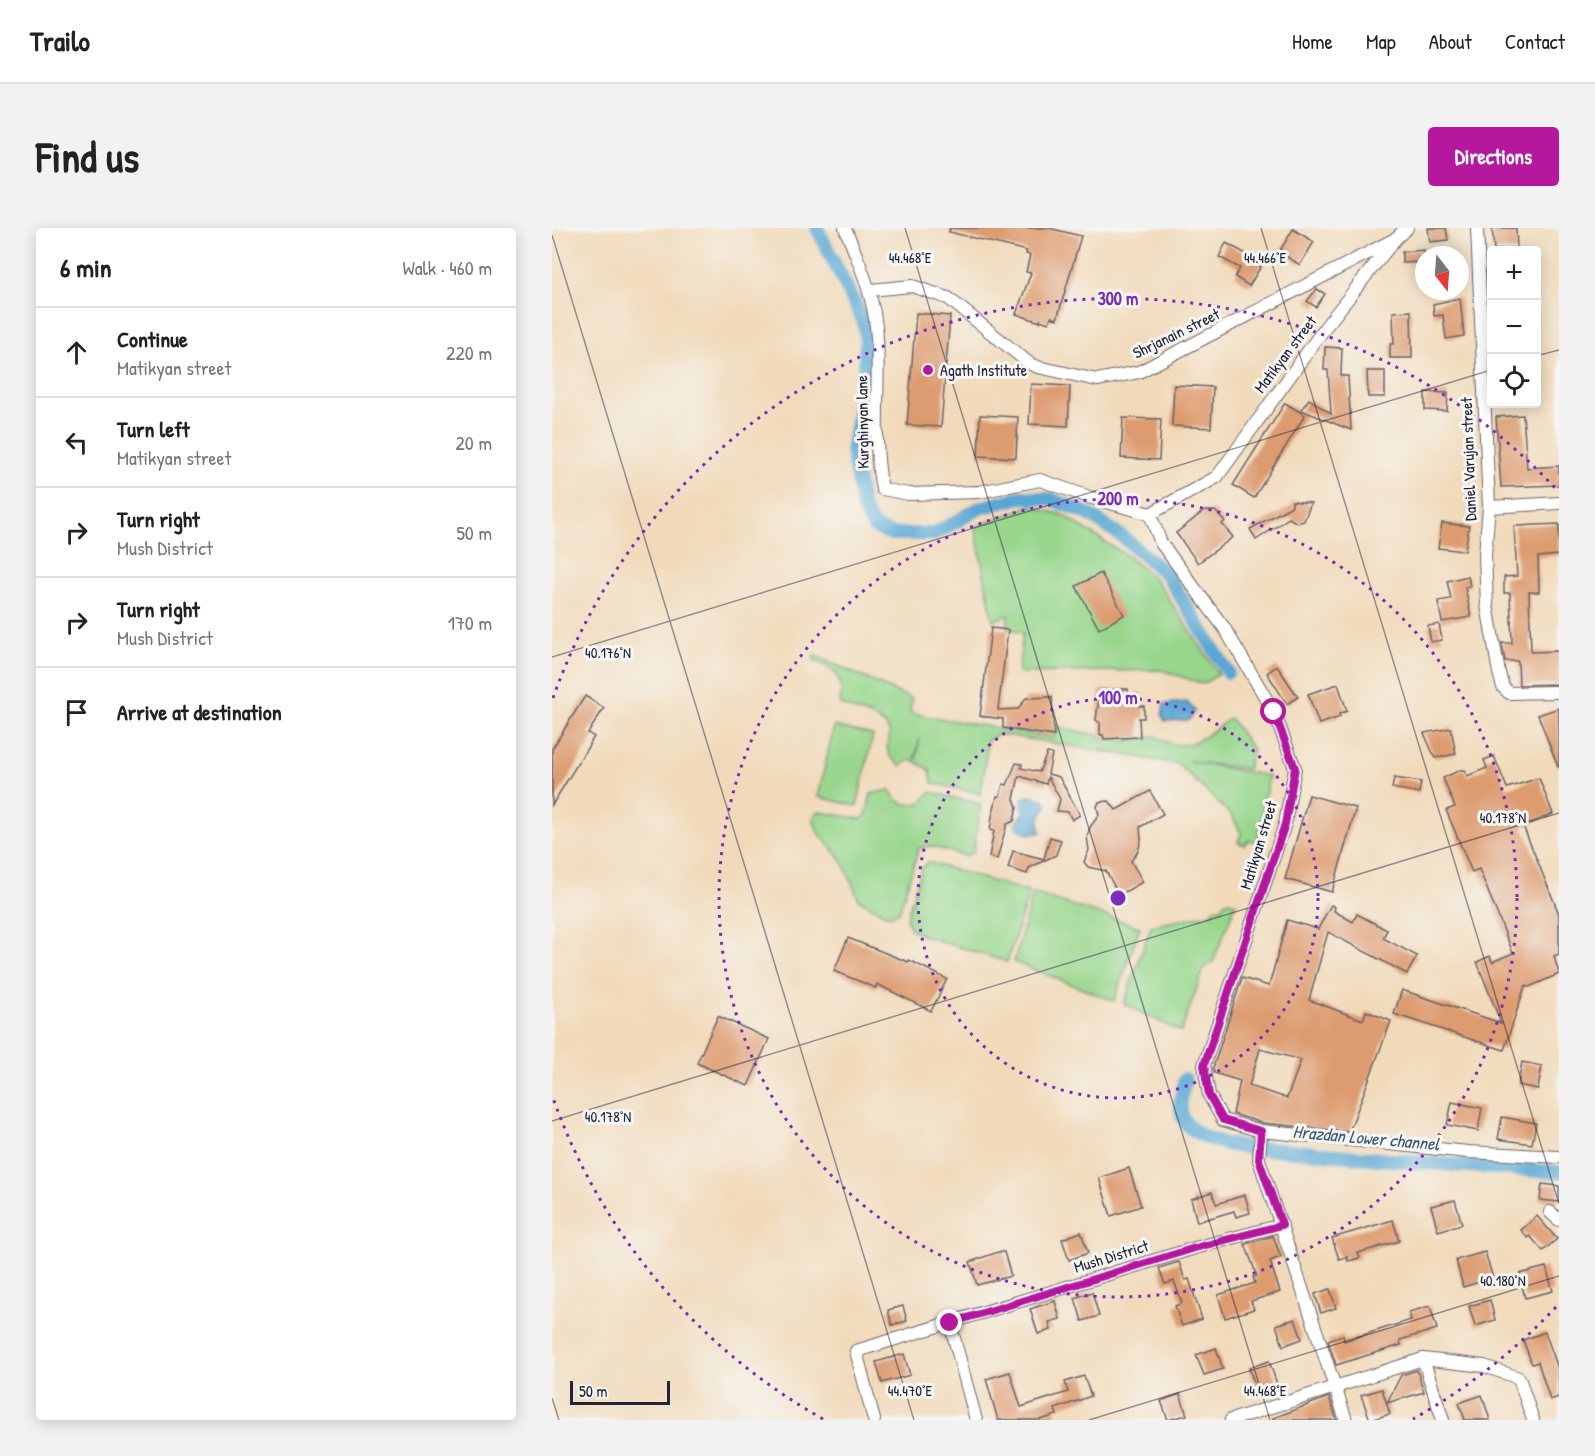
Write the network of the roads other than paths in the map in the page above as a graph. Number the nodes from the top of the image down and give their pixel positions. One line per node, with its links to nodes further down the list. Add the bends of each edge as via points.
1 (845, 228): 5 (street, Kurghinyan lane)
2 (1407, 228): 4 (street, Matikyan street)
3 (1477, 228): 7 (street, Daniel Varujan street)
4 (1395, 239): 5 (street, Shrjanain street, via 1139,372 1097,381 1030,364 948,298 912,286); 8 (street, Matikyan street, via 1217,477)
5 (870, 291): 8 (street, Kurghinyan lane, via 877,336 877,461 882,489 908,494 979,492 1040,480)
6 (1559, 503): 7 (street)
7 (1489, 507): 9 (street, Daniel Varujan street, via 1485,555 1487,604 1503,687 1509,693)
8 (1150, 514): 10 (street, Matikyan street, via 1161,543 1225,629 1274,712 1295,768 1285,824 1204,1065 1209,1095 1223,1120)
9 (1559, 692)
10 (1261, 1131): 11 (street, Matikyan street); 12 (street, via 1259,1160)
11 (1559, 1157)
12 (1282, 1225): 13 (street, Mush District); 15 (street)
13 (950, 1323): 16 (street, Mush District, via 856,1351); 17 (street)
14 (1423, 1359): 15 (street); 20 (street); 21 (street, via 1484,1366 1519,1378)
15 (1335, 1386): 18 (street); 19 (street)
16 (874, 1420)
17 (976, 1420)
18 (1231, 1420)
19 (1346, 1420)
20 (1443, 1420)
21 (1533, 1420)

